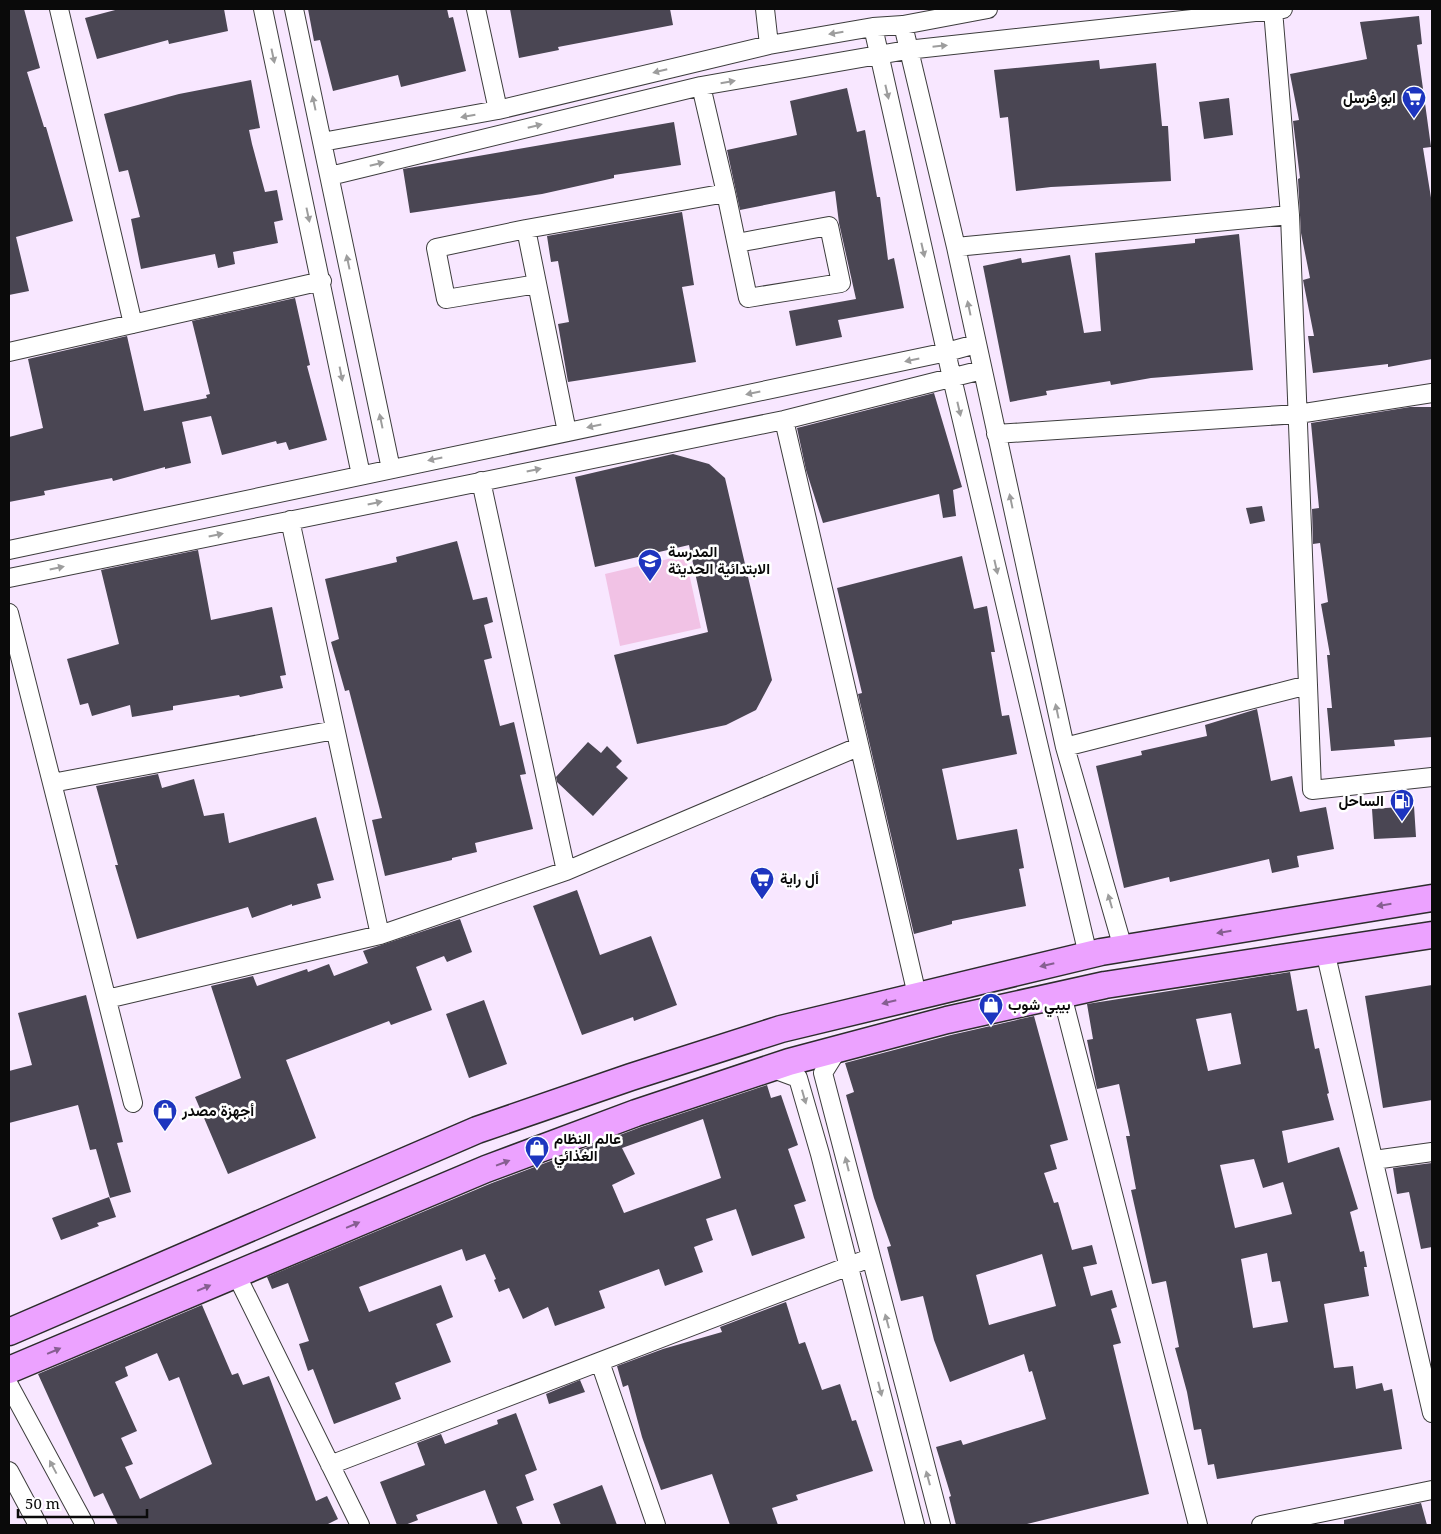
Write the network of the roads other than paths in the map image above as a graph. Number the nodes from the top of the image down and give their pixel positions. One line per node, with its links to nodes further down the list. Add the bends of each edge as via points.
1 (59, 9): 25 (street)
2 (263, 9): 23 (street, one-way to 23)
3 (294, 9): 16 (street, one-way to 3)
4 (476, 9): 15 (street)
5 (765, 9): 11 (street)
6 (988, 9): 8 (street)
7 (1278, 9): 12 (street, one-way to 7); 19 (street)
8 (970, 10): 9 (street)
9 (903, 25): 10 (street); 12 (street)
10 (872, 27): 11 (street, one-way to 11); 13 (street)
11 (769, 44): 15 (street, one-way to 15)
12 (907, 50): 13 (street); 22 (street)
13 (879, 56): 14 (street, one-way to 13); 28 (street, one-way to 28)
14 (701, 86): 17 (street, one-way to 14); 18 (street)
15 (498, 110): 16 (street, one-way to 16)
16 (322, 142): 17 (street)
17 (330, 176): 36 (street, one-way to 17)
18 (726, 193): 20 (street); 21 (street)
19 (1290, 215): 22 (street); 32 (street)
20 (526, 229): 24 (street); 24 (street, via 436,248 446,299)
21 (737, 243): 21 (street, via 748,298 841,283 829,226)
22 (956, 247): 26 (street, one-way to 22)
23 (322, 281): 25 (street); 37 (street, one-way to 37)
24 (537, 284): 34 (street)
25 (133, 324): 27 (street)
26 (976, 344): 28 (street); 29 (street)
27 (9, 352)
28 (947, 352): 30 (street); 34 (street, one-way to 34)
29 (982, 370): 30 (street); 35 (street)
30 (952, 378): 33 (street); 55 (street, one-way to 55)
31 (1432, 393): 32 (street)
32 (1298, 414): 35 (street); 43 (street)
33 (784, 420): 38 (street, one-way to 33); 46 (street)
34 (567, 432): 36 (street, one-way to 36)
35 (996, 434): 45 (street, one-way to 35)
36 (391, 469): 37 (street)
37 (361, 474): 40 (street)
38 (481, 481): 39 (street, one-way to 38); 49 (street)
39 (290, 520): 41 (street, one-way to 39); 44 (street)
40 (9, 550)
41 (9, 578)
42 (9, 613): 48 (street)
43 (1308, 685): 45 (street); 47 (street, via 1312,790)
44 (335, 730): 48 (street); 51 (street)
45 (1065, 746): 53 (street, one-way to 45)
46 (858, 747): 49 (street); 56 (street)
47 (1432, 777)
48 (52, 783): 58 (street)
49 (566, 871): 51 (street)
50 (1432, 898): 53 (main road, one-way to 53)
51 (380, 935): 58 (street)
52 (1432, 935): 54 (main road)
53 (1123, 948): 55 (main road)
54 (1325, 951): 57 (main road, via 1105,985); 63 (street)
55 (1088, 955): 56 (main road, one-way to 56)
56 (917, 995): 67 (main road, one-way to 67, via 781,1029 477,1130)
57 (1062, 995): 59 (main road, via 947,1020); 81 (street)
58 (107, 999): 61 (street)
59 (838, 1049): 60 (main road); 64 (street, one-way to 59, via 823,1073)
60 (771, 1068): 65 (street, one-way to 65, via 798,1078); 66 (main road, one-way to 60, via 486,1169 636,1113)
61 (133, 1103)
62 (1432, 1152): 63 (street)
63 (1374, 1160): 71 (street)
64 (870, 1258): 65 (street); 80 (street, one-way to 64)
65 (849, 1267): 68 (street); 79 (street, one-way to 79)
66 (236, 1274): 69 (main road, one-way to 66); 72 (street)
67 (9, 1332)
68 (600, 1362): 72 (street); 78 (street)
69 (9, 1370)
70 (9, 1385): 76 (street, one-way to 70)
71 (1432, 1413)
72 (330, 1465): 77 (street)
73 (9, 1471): 75 (street)
74 (1432, 1490): 82 (street)
75 (38, 1525)
76 (85, 1525)
77 (360, 1525)
78 (656, 1525)
79 (915, 1525)
80 (941, 1525)
81 (1198, 1525)
82 (1261, 1525)

